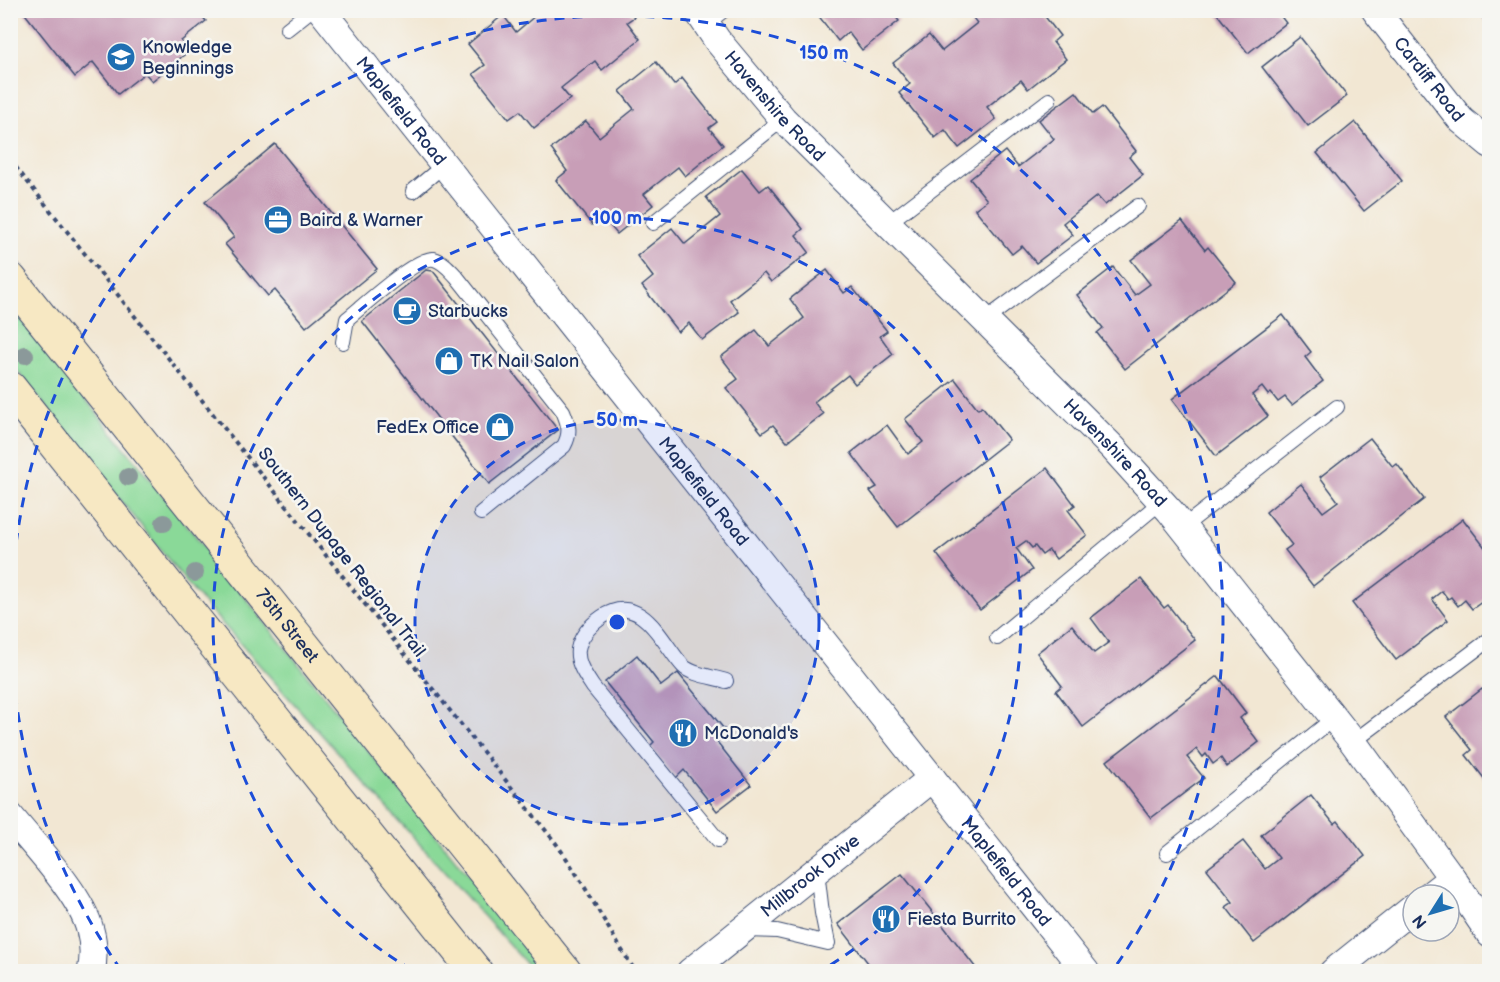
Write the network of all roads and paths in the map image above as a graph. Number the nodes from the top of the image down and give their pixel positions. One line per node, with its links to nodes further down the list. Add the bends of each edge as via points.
1 (311, 10): 5 (lane)
2 (321, 10): 10 (street, Maplefield Road)
3 (1375, 10): 8 (street, Cardiff Road, via 1461,120)
4 (709, 15): 7 (street, Havenshire Road, via 717,40)
5 (287, 29)
6 (1050, 100): 14 (lane)
7 (783, 119): 13 (lane); 14 (street, Havenshire Road)
8 (1490, 144)
9 (10, 160): 41 (path, Southern Dupage Regional Trail, via 555,842)
10 (444, 165): 11 (lane); 28 (street, Maplefield Road)
11 (413, 191)
12 (1138, 206): 16 (lane)
13 (654, 223)
14 (888, 223): 16 (street, Havenshire Road)
15 (10, 279): 40 (main road, 75th Street)
16 (985, 320): 20 (street, Havenshire Road)
17 (343, 342): 21 (lane, via 347,319 409,268 434,259 456,276 563,411 569,425 564,446)
18 (10, 388): 39 (main road)
19 (1336, 407): 22 (lane)
20 (1162, 501): 22 (street, Havenshire Road); 23 (lane)
21 (481, 513)
22 (1183, 527): 26 (street, Havenshire Road)
23 (997, 638)
24 (1490, 639): 27 (lane)
25 (726, 681): 30 (lane, via 684,667 661,634 640,615 624,611 611,612 590,627 577,651 593,687)
26 (1334, 718): 27 (street, Havenshire Road); 31 (lane)
27 (1353, 742): 33 (street, Havenshire Road)
28 (932, 778): 32 (street, Millbrook Drive); 43 (street, Maplefield Road)
29 (10, 816): 38 (street, via 76,898 90,929 94,956)
30 (718, 840)
31 (1167, 853)
32 (817, 871): 36 (street, Millbrook Drive); 36 (lane, via 828,943 777,931)
33 (1452, 878): 34 (street); 37 (street, Havenshire Road)
34 (1446, 883)
35 (1401, 918): 44 (street)
36 (743, 930): 42 (street, Millbrook Drive)
37 (1490, 934)
38 (91, 972)
39 (476, 972)
40 (565, 972)
41 (636, 972)
42 (690, 972)
43 (1086, 972)
44 (1334, 972)

